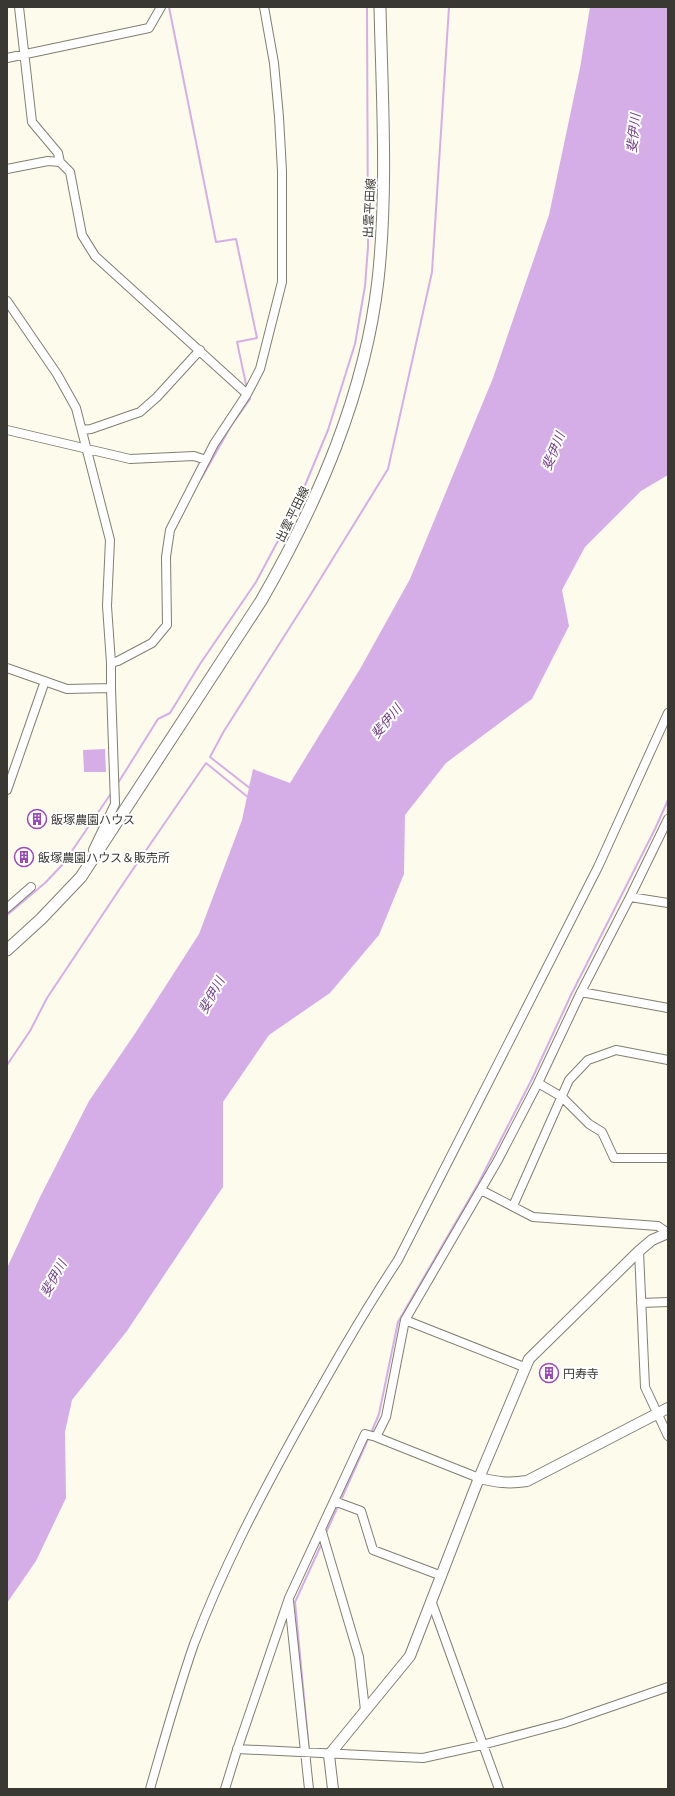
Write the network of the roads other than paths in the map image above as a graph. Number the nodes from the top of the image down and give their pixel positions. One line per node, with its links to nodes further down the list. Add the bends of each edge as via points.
1 (19, 7): 5 (street)
2 (161, 7): 5 (street, via 149,28)
3 (264, 7): 11 (street, via 274,63 279,117 282,171 282,282 260,369)
4 (380, 7): 24 (main road, 出雲平田線, via 384,170 378,280 357,382 336,446 321,486 261,601)
5 (24, 54): 6 (street); 7 (street, via 32,122 58,153)
6 (7, 58)
7 (60, 162): 8 (street, via 48,161); 10 (street, via 70,172 82,235 95,256)
8 (7, 169)
9 (7, 301): 13 (street, via 57,374 76,408)
10 (200, 350): 11 (street); 13 (street, via 140,412)
11 (247, 394): 15 (street)
12 (7, 430): 14 (street)
13 (82, 430): 14 (street)
14 (86, 448): 15 (street, via 130,458 194,456); 16 (street, via 110,540 107,606)
15 (206, 460): 16 (street, via 170,530 166,557 167,625 152,643)
16 (111, 663): 19 (street)
17 (7, 668): 18 (street)
18 (45, 681): 19 (street, via 67,689); 21 (street)
19 (111, 688): 24 (street, via 115,804)
20 (668, 713): 60 (street, via 598,867 398,1260 339,1355 244,1528 195,1643 169,1718)
21 (7, 790)
22 (668, 819): 23 (street)
23 (665, 832): 26 (street)
24 (81, 877): 29 (main road, 出雲平田線)
25 (31, 887): 28 (street)
26 (630, 897): 27 (street); 30 (street)
27 (668, 903)
28 (7, 908)
29 (7, 950)
30 (581, 992): 31 (street); 33 (street)
31 (668, 1008)
32 (668, 1060): 34 (street, via 616,1050 588,1060 569,1080)
33 (538, 1083): 34 (street); 36 (street)
34 (562, 1097): 35 (street, via 589,1124 602,1132 614,1158); 37 (street)
35 (668, 1158)
36 (481, 1190): 37 (street); 42 (street)
37 (512, 1206): 38 (street, via 533,1217 658,1226)
38 (668, 1233): 39 (street, via 652,1240)
39 (639, 1251): 40 (street); 43 (street, via 529,1359)
40 (641, 1302): 41 (street); 45 (street, via 645,1387)
41 (668, 1302)
42 (406, 1320): 43 (street); 47 (street, via 386,1417)
43 (524, 1367): 48 (street)
44 (668, 1408): 45 (street)
45 (658, 1413): 46 (street); 48 (street, via 527,1481 505,1483)
46 (668, 1436)
47 (376, 1437): 48 (street); 49 (street, via 365,1434)
48 (479, 1478): 51 (street)
49 (334, 1501): 50 (street); 51 (street, via 361,1511 373,1550)
50 (321, 1529): 52 (street); 55 (street, via 359,1657)
51 (442, 1576): 53 (street)
52 (289, 1598): 57 (street); 58 (street)
53 (432, 1602): 55 (street, via 410,1656); 56 (street)
54 (668, 1687): 56 (street, via 564,1723)
55 (365, 1710): 59 (street)
56 (482, 1745): 59 (street, via 423,1758); 64 (street)
57 (237, 1749): 58 (street); 61 (street)
58 (304, 1753): 59 (street); 62 (street)
59 (329, 1755): 63 (street)
60 (150, 1789)
61 (225, 1789)
62 (309, 1789)
63 (333, 1789)
64 (499, 1789)

